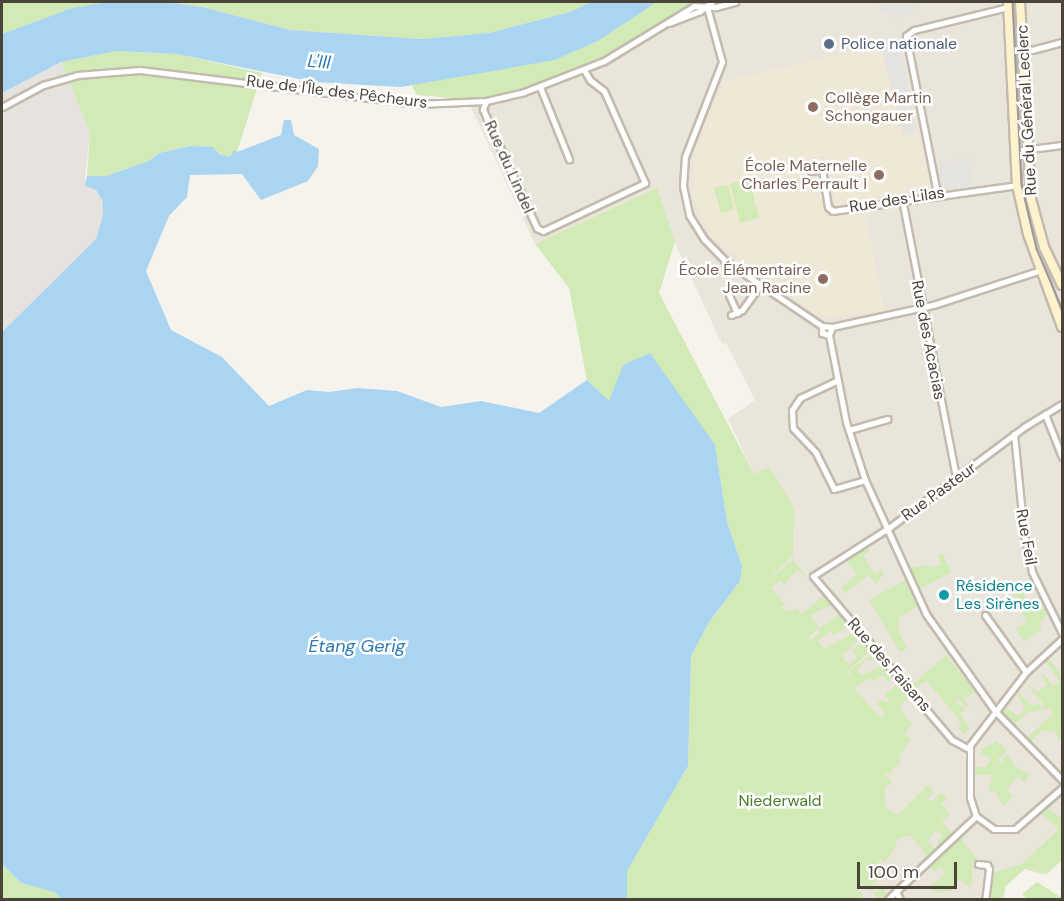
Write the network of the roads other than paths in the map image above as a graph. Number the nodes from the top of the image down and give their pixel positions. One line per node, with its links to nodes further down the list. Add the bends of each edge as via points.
1 (712, 2): 5 (street, Rue de l'Île des Pêcheurs)
2 (735, 2): 5 (street, Rue de l'Île des Pêcheurs)
3 (1020, 2): 7 (main road, Rue du Général Leclerc)
4 (1008, 4): 14 (main road, Rue du Général Leclerc); 18 (street, via 909,32 906,38)
5 (707, 7): 8 (street, Rue de l'Île des Pêcheurs, via 694,6); 22 (street, via 722,62 685,157 684,193 689,215 704,239 724,260)
6 (1062, 42): 7 (street, via 1032,50)
7 (1022, 47): 13 (main road, Rue du Général Leclerc)
8 (584, 69): 9 (street, Rue de l'Île des Pêcheurs); 10 (street, Rue du Lindel, via 603,91 645,183 540,231 483,109)
9 (540, 87): 10 (street, Rue de l'Île des Pêcheurs); 15 (street)
10 (486, 102): 11 (street, Rue de l'Île des Pêcheurs, via 418,104 140,70 77,75 43,85)
11 (2, 107)
12 (1062, 145): 13 (street)
13 (1027, 150): 14 (street); 21 (main road, Rue du Général Leclerc, via 1034,214)
14 (1013, 151): 17 (main road, Rue du Général Leclerc)
15 (569, 159)
16 (811, 171): 19 (street, Rue des Lilas, via 822,168 828,207 833,211)
17 (1017, 185): 18 (street, Rue des Lilas); 20 (main road, Rue du Général Leclerc)
18 (936, 193): 19 (street, Rue des Lilas)
19 (902, 199): 24 (street, Rue des Acacias)
20 (1041, 270): 24 (street); 27 (main road, Rue du Général Leclerc)
21 (1062, 283)
22 (760, 285): 23 (street, via 734,314); 25 (street)
23 (729, 295)
24 (921, 308): 26 (street); 37 (street, Rue des Acacias)
25 (822, 326): 26 (street); 28 (street, via 822,333)
26 (832, 327): 28 (street)
27 (1062, 327)
28 (829, 335): 29 (street)
29 (838, 380): 33 (street); 36 (street, via 800,398 791,414 793,428 816,453 834,489)
30 (1062, 404): 31 (street, Rue Pasteur)
31 (1045, 414): 34 (street, Rue Pasteur); 35 (street)
32 (887, 419): 33 (street)
33 (849, 430): 36 (street)
34 (1014, 435): 37 (street, Rue Pasteur); 41 (street, Rue Feil, via 1032,572)
35 (1062, 458)
36 (865, 480): 38 (street)
37 (957, 481): 38 (street, Rue Pasteur)
38 (887, 529): 39 (street, Rue Pasteur); 44 (street, via 931,623)
39 (813, 576): 45 (street, Rue des Faisans, via 952,740)
40 (986, 615): 43 (street)
41 (1062, 633)
42 (1062, 639): 43 (street)
43 (1026, 672): 44 (street)
44 (995, 711): 45 (street); 46 (street)
45 (969, 749): 48 (street, via 970,798)
46 (1062, 780)
47 (1062, 788): 48 (street, via 1015,829 994,828)
48 (976, 816): 50 (street)
49 (978, 864): 53 (street, via 989,869)
50 (896, 891): 51 (street); 52 (street)
51 (887, 900)
52 (900, 900)
53 (985, 900)

